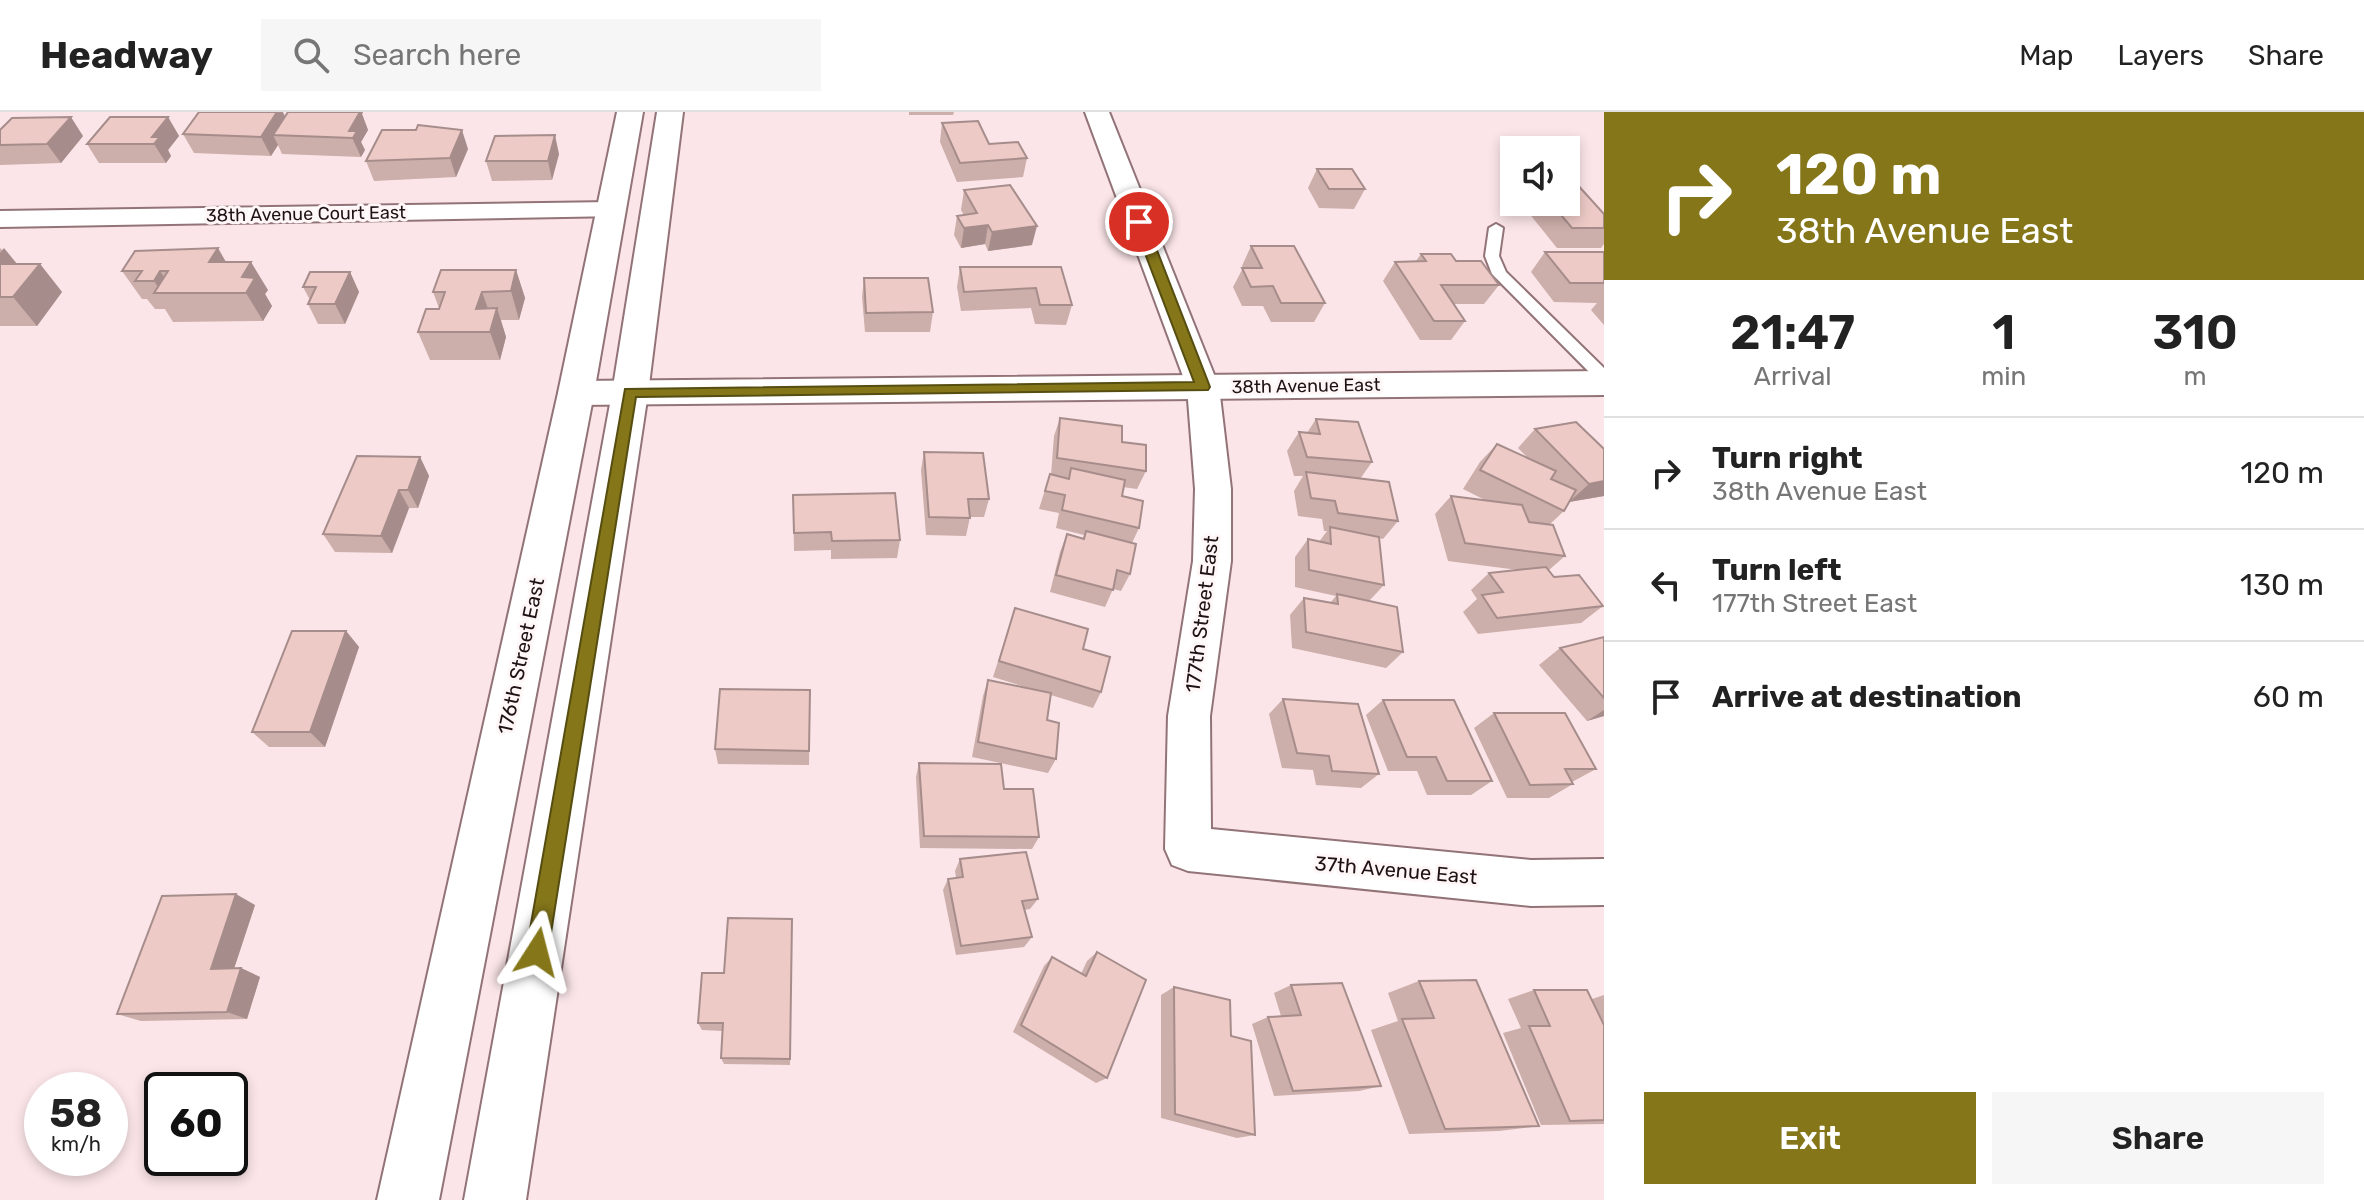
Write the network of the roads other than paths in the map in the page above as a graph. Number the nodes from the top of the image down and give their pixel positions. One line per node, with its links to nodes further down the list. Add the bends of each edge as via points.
1 (630, 112): 4 (main road, 176th Street East)
2 (670, 112): 11 (main road)
3 (1097, 112): 9 (street, 177th Street East)
4 (611, 210): 5 (street, 38th Avenue Court East); 10 (main road, 176th Street East)
5 (0, 219)
6 (1496, 228): 7 (lane, via 1492,256 1499,274)
7 (1604, 377)
8 (1604, 383): 9 (main road, 38th Avenue East)
9 (1203, 387): 11 (main road, 38th Avenue East); 12 (street, 177th Street East, via 1213,489 1212,561 1189,716)
10 (576, 393): 11 (main road, 38th Avenue East); 14 (main road, 176th Street East)
11 (630, 393): 15 (main road)
12 (1188, 849): 13 (street, 37th Avenue East, via 1531,883)
13 (1604, 882)
14 (408, 1200)
15 (495, 1200)

